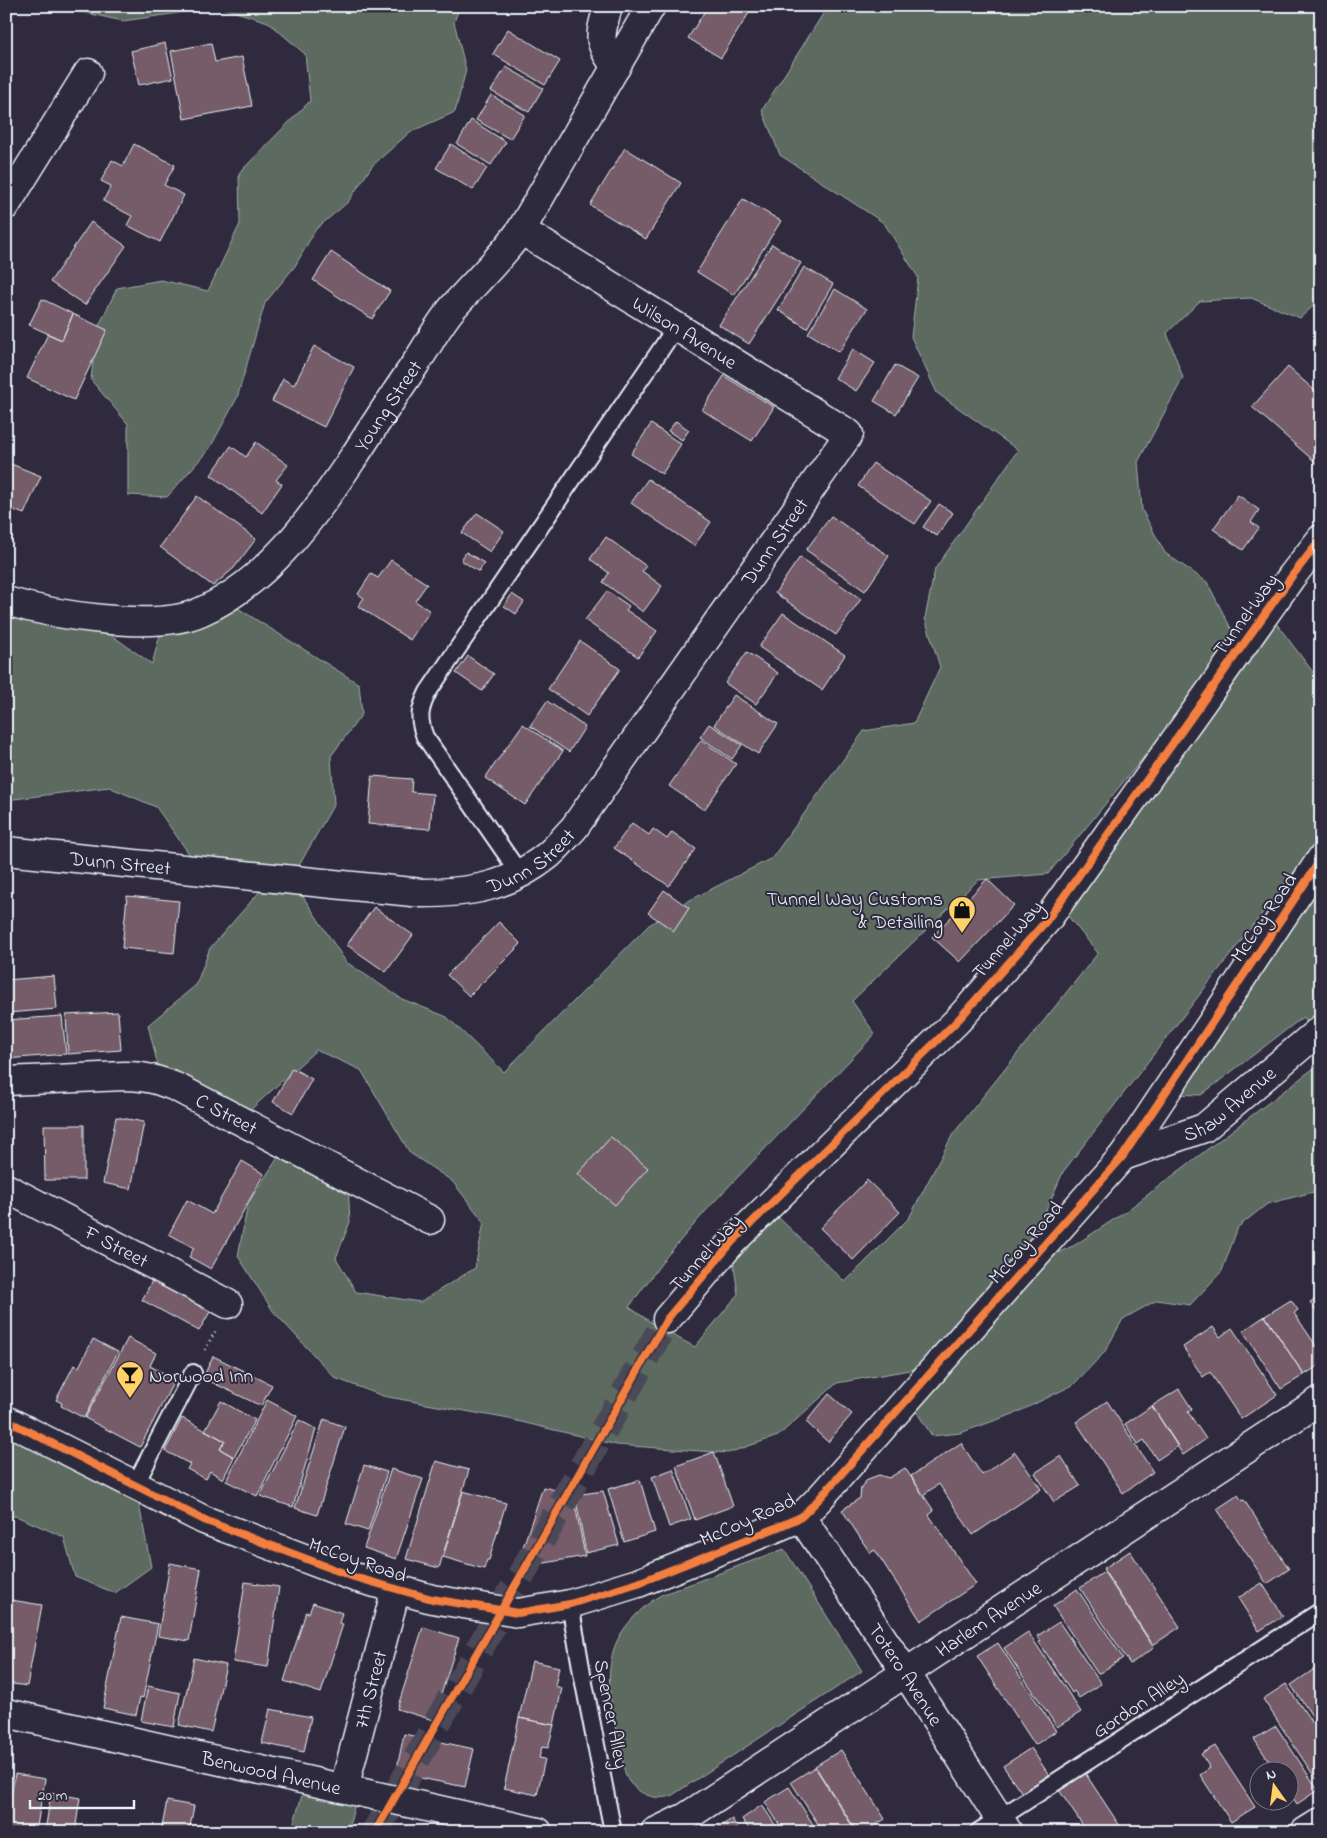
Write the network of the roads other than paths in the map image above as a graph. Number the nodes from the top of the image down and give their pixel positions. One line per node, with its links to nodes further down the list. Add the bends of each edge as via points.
1 (608, 6): 3 (street, via 600,37 604,51)
2 (651, 6): 3 (street, Young Street)
3 (616, 67): 6 (street, Young Street)
4 (88, 73): 5 (street)
5 (6, 205)
6 (521, 230): 7 (street, Wilson Avenue); 10 (street, Young Street, via 508,249 454,305 308,522 288,547 247,583 200,613 161,620 59,614)
7 (676, 328): 8 (street, Wilson Avenue); 13 (lane, via 423,703 420,725 425,737)
8 (849, 434): 13 (street, Dunn Street, via 574,828 548,855)
9 (1321, 539): 20 (street, Tunnel Way, via 1047,920 958,1020 732,1242)
10 (6, 601)
11 (6, 851): 13 (street, Dunn Street, via 422,893 455,893 489,887)
12 (1321, 859): 16 (street, McCoy Road)
13 (520, 874)
14 (1321, 1029): 16 (street, Shaw Avenue, via 1204,1128)
15 (6, 1081): 18 (street, C Street, via 125,1076 145,1076 161,1081)
16 (1123, 1156): 25 (street, McCoy Road)
17 (6, 1188): 19 (street, F Street)
18 (430, 1220)
19 (228, 1304)
20 (667, 1319)
21 (193, 1373): 24 (lane)
22 (1321, 1400): 29 (street, Harlem Avenue)
23 (6, 1420): 24 (street, McCoy Road)
24 (135, 1485): 26 (street, McCoy Road, via 204,1520 354,1577)
25 (801, 1517): 27 (street, McCoy Road, via 638,1583); 29 (street, Totero Avenue)
26 (396, 1589): 27 (street, McCoy Road, via 432,1599 518,1613); 31 (street, 7th Street)
27 (570, 1604): 35 (lane, Spencer Alley)
28 (1321, 1611): 33 (lane, Gordon Alley)
29 (906, 1673): 33 (street, Totero Avenue); 36 (street, Harlem Avenue, via 686,1817)
30 (6, 1713): 31 (street, Benwood Avenue)
31 (344, 1788): 34 (street, Benwood Avenue)
32 (1321, 1822): 37 (street)
33 (995, 1827)
34 (538, 1832)
35 (613, 1832)
36 (655, 1832)
37 (1305, 1832)

